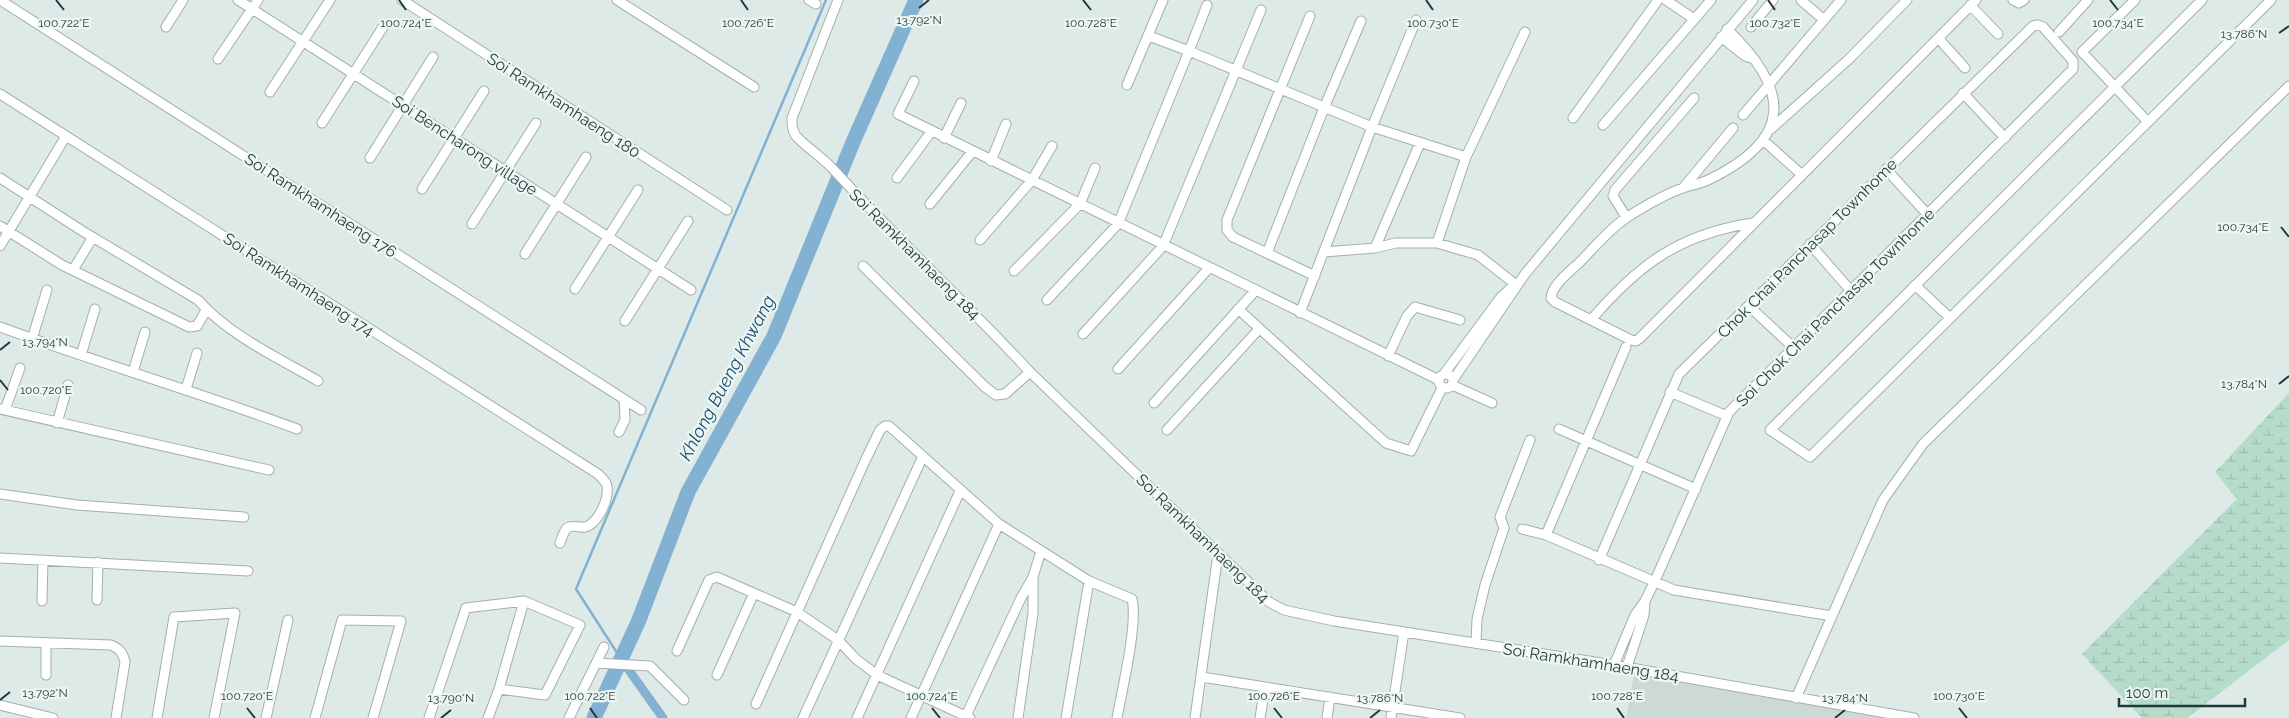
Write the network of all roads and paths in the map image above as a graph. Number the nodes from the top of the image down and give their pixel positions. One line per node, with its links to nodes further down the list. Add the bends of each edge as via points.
1 (0, 0): 169 (street, Soi Ramkhamhaeng 176)
2 (183, 0): 33 (street)
3 (238, 0): 26 (street, Soi Bencharong village)
4 (258, 0): 26 (street)
5 (330, 0): 43 (street)
6 (402, 0): 104 (street, Soi Ramkhamhaeng 180)
7 (617, 0): 56 (street)
8 (838, 0): 162 (street, Soi Ramkhamhaeng 184, via 792,118 796,136 824,160)
9 (1163, 0): 40 (street)
10 (1658, 0): 68 (street)
11 (1666, 0): 29 (street)
12 (1711, 0): 29 (street)
13 (1753, 0): 36 (street)
14 (1773, 0): 35 (street)
15 (1801, 0): 31 (street)
16 (1841, 0): 31 (street)
17 (1907, 0): 76 (street, via 1849,59)
18 (2013, 0): 19 (street, via 2019,3)
19 (2024, 0)
20 (2088, 0): 38 (street)
21 (2135, 0): 57 (street, via 2082,52)
22 (2202, 0): 57 (street)
23 (2271, 0): 69 (street)
24 (1973, 3): 39 (street); 42 (street)
25 (1207, 5): 44 (street)
26 (252, 9): 43 (street, Soi Bencharong village); 46 (street)
27 (1261, 10): 50 (street)
28 (1310, 16): 58 (street)
29 (1694, 19): 73 (street)
30 (1416, 20): 74 (street)
31 (1824, 20): 53 (street)
32 (1361, 21): 66 (street)
33 (166, 27)
34 (383, 27): 51 (street)
35 (1750, 27)
36 (1727, 29): 41 (street); 47 (street)
37 (1525, 32): 87 (street)
38 (2059, 32)
39 (1998, 34)
40 (1149, 36): 44 (street); 54 (street)
41 (1721, 37): 47 (street); 129 (street)
42 (1938, 38): 48 (street); 93 (street)
43 (303, 42): 51 (street, Soi Bencharong village); 60 (street)
44 (1189, 51): 50 (street); 110 (street)
45 (433, 57): 65 (street)
46 (218, 59)
47 (1754, 59): 53 (street)
48 (1966, 68)
49 (2074, 70): 61 (street, Chok Chai Panchasap Townhome, via 2073,61 2038,25 2033,26); 81 (street, Soi Chok Chai Panchasap Townhome)
50 (1236, 71): 58 (street); 119 (street)
51 (353, 73): 65 (street, Soi Bencharong village); 70 (street)
52 (914, 81): 77 (street, via 898,114)
53 (1770, 83): 67 (street); 76 (street, via 1775,99)
54 (1127, 85)
55 (2289, 86): 209 (street, via 1923,444 1883,500)
56 (754, 87)
57 (2114, 87): 69 (street); 132 (street)
58 (1281, 90): 66 (street); 122 (street, via 1227,220 1227,230 1233,237)
59 (484, 91): 79 (street)
60 (270, 92)
61 (1963, 93): 81 (street); 91 (street, Chok Chai Panchasap Townhome)
62 (0, 94): 78 (street, Soi Ramkhamhaeng 174)
63 (1694, 98): 106 (street, via 1615,190 1615,201)
64 (961, 103): 80 (street)
65 (404, 105): 79 (street, Soi Bencharong village); 88 (street)
66 (1324, 108): 74 (street); 122 (street)
67 (1743, 115)
68 (1573, 118)
69 (2148, 122): 144 (street)
70 (322, 123)
71 (536, 123): 92 (street)
72 (1006, 124): 89 (street)
73 (1603, 125)
74 (1372, 128): 83 (street); 121 (street)
75 (1733, 128): 97 (street)
76 (1771, 129): 82 (street)
77 (931, 132): 80 (street); 95 (street)
78 (66, 136): 100 (street); 192 (street, Soi Ramkhamhaeng 174, via 598,474 606,483 607,490 596,519 584,527 567,528)
79 (454, 138): 92 (street, Soi Bencharong village); 98 (street)
80 (944, 138): 85 (street)
81 (2005, 138): 105 (street, Soi Chok Chai Panchasap Townhome)
82 (1763, 140): 93 (street); 97 (street, via 1723,172 1699,185)
83 (1420, 143): 87 (street); 120 (street)
84 (1052, 146): 96 (street)
85 (972, 152): 89 (street); 102 (street)
86 (586, 157): 101 (street)
87 (1466, 157): 116 (street)
88 (370, 158)
89 (991, 161): 96 (street)
90 (1095, 168): 103 (street)
91 (1886, 169): 105 (street); 117 (street, Chok Chai Panchasap Townhome)
92 (505, 171): 101 (street, Soi Bencharong village); 109 (street)
93 (1801, 174): 108 (street)
94 (0, 178): 100 (street)
95 (897, 178)
96 (1032, 180): 103 (street); 115 (street)
97 (1683, 188): 106 (street)
98 (422, 189)
99 (638, 190): 114 (street)
100 (30, 197): 112 (street); 113 (street)
101 (556, 204): 114 (street, Soi Bencharong village); 123 (street)
102 (930, 204)
103 (1080, 204): 110 (street); 128 (street)
104 (727, 210)
105 (1928, 215): 137 (street, Soi Chok Chai Panchasap Townhome)
106 (1626, 217): 147 (street, via 1566,275 1552,293 1551,298 1555,302)
107 (688, 222): 126 (street)
108 (1753, 223): 147 (street, via 1724,227 1670,249 1619,288); 147 (street, via 1636,341)
109 (472, 224)
110 (1118, 224): 119 (street); 138 (street)
111 (0, 226): 112 (street)
112 (8, 231): 118 (street); 127 (street)
113 (93, 237): 127 (street); 142 (street, via 198,300)
114 (608, 238): 126 (street, Soi Bencharong village); 133 (street)
115 (980, 240)
116 (1437, 242): 120 (street, via 1396,243); 131 (street, via 1478,254)
117 (1810, 244): 137 (street); 139 (street, Chok Chai Panchasap Townhome)
118 (0, 246)
119 (1163, 246): 125 (street); 152 (street)
120 (1375, 248): 121 (street)
121 (1324, 252): 130 (street)
122 (1267, 253): 130 (street)
123 (525, 254)
124 (862, 266): 162 (street, via 996,395 1004,394)
125 (1209, 268): 136 (street); 160 (street)
126 (658, 269): 135 (street, Soi Bencharong village); 145 (street)
127 (73, 270): 142 (street, via 189,327 197,326)
128 (1014, 271)
129 (1525, 274): 131 (street); 151 (street)
130 (1315, 276): 143 (street)
131 (1515, 284): 151 (street, via 1501,297)
132 (1915, 285): 144 (street); 144 (street, via 1770,430 1810,457)
133 (575, 289)
134 (47, 290): 153 (street)
135 (691, 290)
136 (1255, 290): 141 (street); 143 (street)
137 (1851, 291): 155 (street, Soi Chok Chai Panchasap Townhome)
138 (1047, 300)
139 (1750, 306): 155 (street); 168 (street, Chok Chai Panchasap Townhome, via 1679,374)
140 (95, 309): 157 (street)
141 (1238, 309): 149 (street); 170 (street)
142 (206, 310): 163 (street, via 231,330)
143 (1300, 313): 158 (street)
144 (1950, 318)
145 (625, 320)
146 (1460, 320): 158 (street, via 1415,307 1406,316)
147 (1591, 320)
148 (0, 327): 153 (street)
149 (1259, 328): 164 (street, via 1386,444 1411,450 1415,446); 178 (street)
150 (145, 332): 161 (street)
151 (1480, 333): 164 (street); 165 (street)
152 (1083, 334)
153 (32, 339): 157 (street)
154 (1626, 347): 181 (street)
155 (1792, 347): 174 (street, Soi Chok Chai Panchasap Townhome)
156 (196, 353): 167 (street)
157 (81, 355): 161 (street)
158 (1388, 356): 164 (street)
159 (20, 368): 172 (street)
160 (1118, 369)
161 (133, 372): 167 (street)
162 (1030, 372): 194 (street, Soi Ramkhamhaeng 184)
163 (318, 380)
164 (1442, 381): 165 (street, via 1448,388); 165 (street, via 1450,375)
165 (1453, 382): 171 (street)
166 (68, 385): 175 (street)
167 (186, 389): 176 (street)
168 (1670, 392): 174 (street); 183 (street, Chok Chai Panchasap Townhome)
169 (624, 399): 173 (street, Soi Ramkhamhaeng 176); 179 (street, via 625,420)
170 (1154, 403)
171 (1492, 403)
172 (3, 410): 175 (street)
173 (641, 410)
174 (1727, 416): 185 (street, Soi Chok Chai Panchasap Townhome)
175 (57, 423): 184 (street)
176 (297, 429)
177 (1559, 429): 181 (street)
178 (1167, 430)
179 (619, 432)
180 (1530, 440): 215 (street, via 1500,517 1504,528 1485,585 1477,618)
181 (1585, 441): 183 (street); 191 (street)
182 (923, 456): 186 (street); 208 (street, via 894,429 883,427); 213 (street)
183 (1640, 464): 185 (street); 197 (street, Chok Chai Panchasap Townhome)
184 (270, 470)
185 (1696, 488): 202 (street, Soi Chok Chai Panchasap Townhome)
186 (960, 491): 189 (street); 223 (street)
187 (0, 494): 188 (street, via 62,503)
188 (244, 517)
189 (999, 524): 193 (street); 227 (street)
190 (1522, 529): 191 (street)
191 (1546, 536): 197 (street)
192 (560, 544)
193 (1040, 551): 200 (street); 201 (street)
194 (1218, 554): 211 (street, Soi Ramkhamhaeng 184, via 1269,602 1284,610 1334,622); 224 (street)
195 (0, 558): 196 (street)
196 (43, 560): 198 (street); 205 (street)
197 (1599, 560): 202 (street)
198 (98, 562): 199 (street); 204 (street)
199 (248, 571)
200 (1033, 577): 234 (street, via 1020,598); 248 (street, via 1033,613)
201 (1089, 582): 249 (street); 250 (street, via 1132,599 1134,606)
202 (1654, 583): 207 (street, Soi Chok Chai Panchasap Townhome); 209 (street, via 1674,590)
203 (754, 593): 208 (street); 217 (street, via 717,577 712,578); 222 (street)
204 (97, 600)
205 (42, 601)
206 (524, 601): 226 (street); 226 (street, via 580,625 545,695); 242 (street, via 466,608)
207 (1645, 601): 219 (street, Soi Chok Chai Panchasap Townhome, via 1635,615); 220 (street, Soi Chok Chai Panchasap Townhome, via 1644,615)
208 (797, 612): 213 (street); 232 (street)
209 (1832, 616): 229 (street)
210 (288, 620): 239 (street)
211 (1404, 632): 215 (street, Soi Ramkhamhaeng 184); 233 (street)
212 (0, 640): 214 (street)
213 (838, 640): 223 (street); 245 (street)
214 (46, 642): 221 (street); 236 (street, via 111,646 122,651 125,662)
215 (1476, 643): 219 (street, Soi Ramkhamhaeng 184)
216 (604, 647): 218 (street)
217 (677, 651)
218 (597, 663): 230 (street, via 650,666); 244 (street)
219 (1614, 665): 220 (street, Soi Ramkhamhaeng 184)
220 (1627, 667): 229 (street, Soi Ramkhamhaeng 184)
221 (46, 675)
222 (717, 675)
223 (877, 675): 227 (street); 246 (street)
224 (1202, 677): 225 (street); 251 (street)
225 (1265, 687): 228 (street); 252 (street)
226 (499, 689): 243 (street)
227 (921, 697): 234 (street); 247 (street)
228 (1330, 698): 233 (street); 253 (street)
229 (1796, 698): 256 (street, Soi Ramkhamhaeng 184)
230 (684, 700)
231 (0, 704): 235 (street)
232 (756, 704)
233 (1393, 708): 254 (street); 255 (street)
234 (967, 717)
235 (53, 718)
236 (116, 718)
237 (157, 718): 238 (street, via 174,617 235,613)
238 (214, 718)
239 (266, 718)
240 (315, 718): 241 (street, via 342,620 401,621)
241 (373, 718)
242 (429, 718)
243 (488, 718)
244 (569, 718)
245 (803, 718)
246 (857, 718)
247 (911, 718)
248 (1018, 718)
249 (1066, 718)
250 (1117, 718)
251 (1195, 718)
252 (1260, 718)
253 (1327, 718)
254 (1391, 718)
255 (1460, 718)
256 (1914, 718)

